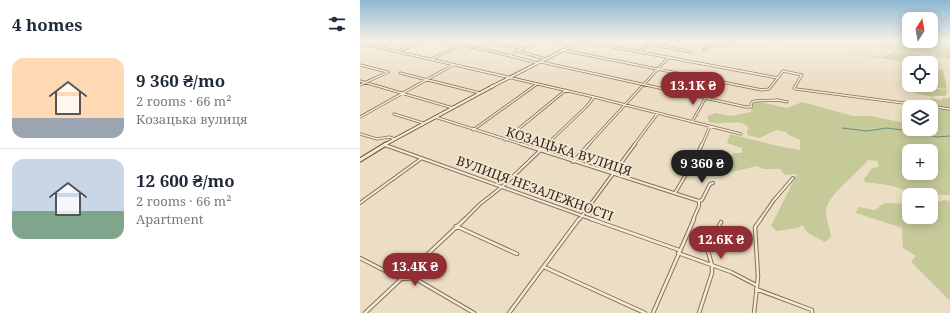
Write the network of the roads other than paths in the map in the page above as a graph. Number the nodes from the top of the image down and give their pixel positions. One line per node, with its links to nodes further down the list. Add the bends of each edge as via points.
1 (410, 55): 10 (street)
2 (440, 55): 10 (street)
3 (504, 55): 8 (street)
4 (530, 55): 11 (street)
5 (553, 55): 11 (street)
6 (584, 55): 15 (street)
7 (655, 55): 9 (street)
8 (509, 56): 12 (street)
9 (669, 57): 15 (street); 18 (street)
10 (431, 59): 14 (street)
11 (545, 59): 12 (street)
12 (538, 62): 17 (street); 23 (street)
13 (360, 65): 21 (street, via 388,72)
14 (454, 65): 17 (street); 19 (street)
15 (657, 70): 18 (street, via 756,90 769,89); 23 (street)
16 (400, 73): 19 (street)
17 (509, 77): 22 (street); 26 (street)
18 (778, 78): 33 (street, via 783,71 801,74 794,88 796,89)
19 (427, 80): 26 (street); 27 (street)
20 (360, 81): 21 (street)
21 (366, 83): 24 (street); 27 (street)
22 (537, 84): 25 (street); 41 (street)
23 (644, 84): 29 (street); 31 (street)
24 (360, 85)
25 (566, 90): 28 (street); 45 (street)
26 (480, 93): 32 (street)
27 (404, 94): 32 (street); 36 (street)
28 (594, 97): 31 (street); 47 (street)
29 (706, 97): 30 (street, via 751,107 755,101); 38 (street)
30 (787, 102)
31 (626, 105): 34 (street); 50 (street)
32 (453, 108): 37 (street)
33 (950, 109)
34 (658, 113): 38 (street); 51 (street)
35 (394, 114): 39 (street)
36 (360, 117)
37 (435, 118): 39 (street); 41 (street, КОЗАЦЬКА ВУЛИЦЯ)
38 (692, 122): 40 (street)
39 (424, 123): 44 (street)
40 (710, 126): 43 (street); 55 (street, via 698,155)
41 (473, 130): 45 (street, КОЗАЦЬКА ВУЛИЦЯ)
42 (360, 134): 44 (street, via 376,139)
43 (741, 134)
44 (394, 139): 46 (street)
45 (504, 140): 47 (street, КОЗАЦЬКА ВУЛИЦЯ)
46 (385, 145): 48 (street, ВУЛИЦЯ НЕЗАЛЕЖНОСТІ); 49 (street)
47 (539, 151): 50 (street, КОЗАЦЬКА ВУЛИЦЯ); 54 (street)
48 (422, 158): 54 (street, ВУЛИЦЯ НЕЗАЛЕЖНОСТІ); 57 (street)
49 (360, 160)
50 (573, 162): 51 (street, КОЗАЦЬКА ВУЛИЦЯ)
51 (613, 174): 55 (street, КОЗАЦЬКА ВУЛИЦЯ); 58 (street)
52 (793, 178): 67 (street, via 755,227 758,277)
53 (713, 183): 56 (street, via 702,200)
54 (503, 186): 58 (street, ВУЛИЦЯ НЕЗАЛЕЖНОСТІ); 60 (street)
55 (675, 193): 56 (street, КОЗАЦЬКА ВУЛИЦЯ)
56 (698, 201): 61 (street)
57 (360, 203)
58 (583, 216): 61 (street, ВУЛИЦЯ НЕЗАЛЕЖНОСТІ); 65 (street)
59 (721, 222): 64 (street, via 707,248)
60 (456, 226): 62 (street); 66 (street)
61 (679, 252): 64 (street, ВУЛИЦЯ НЕЗАЛЕЖНОСТІ); 73 (street)
62 (517, 254)
63 (360, 258): 66 (street)
64 (712, 266): 67 (street, ВУЛИЦЯ НЕЗАЛЕЖНОСТІ, via 731,272); 74 (street)
65 (544, 267): 71 (street); 72 (street)
66 (401, 279): 69 (street); 70 (street, via 414,278)
67 (756, 285): 68 (street)
68 (756, 289): 75 (street); 76 (street, via 812,310)
69 (365, 313)
70 (474, 313)
71 (510, 313)
72 (645, 313)
73 (653, 313)
74 (699, 313)
75 (754, 313)
76 (812, 313)

